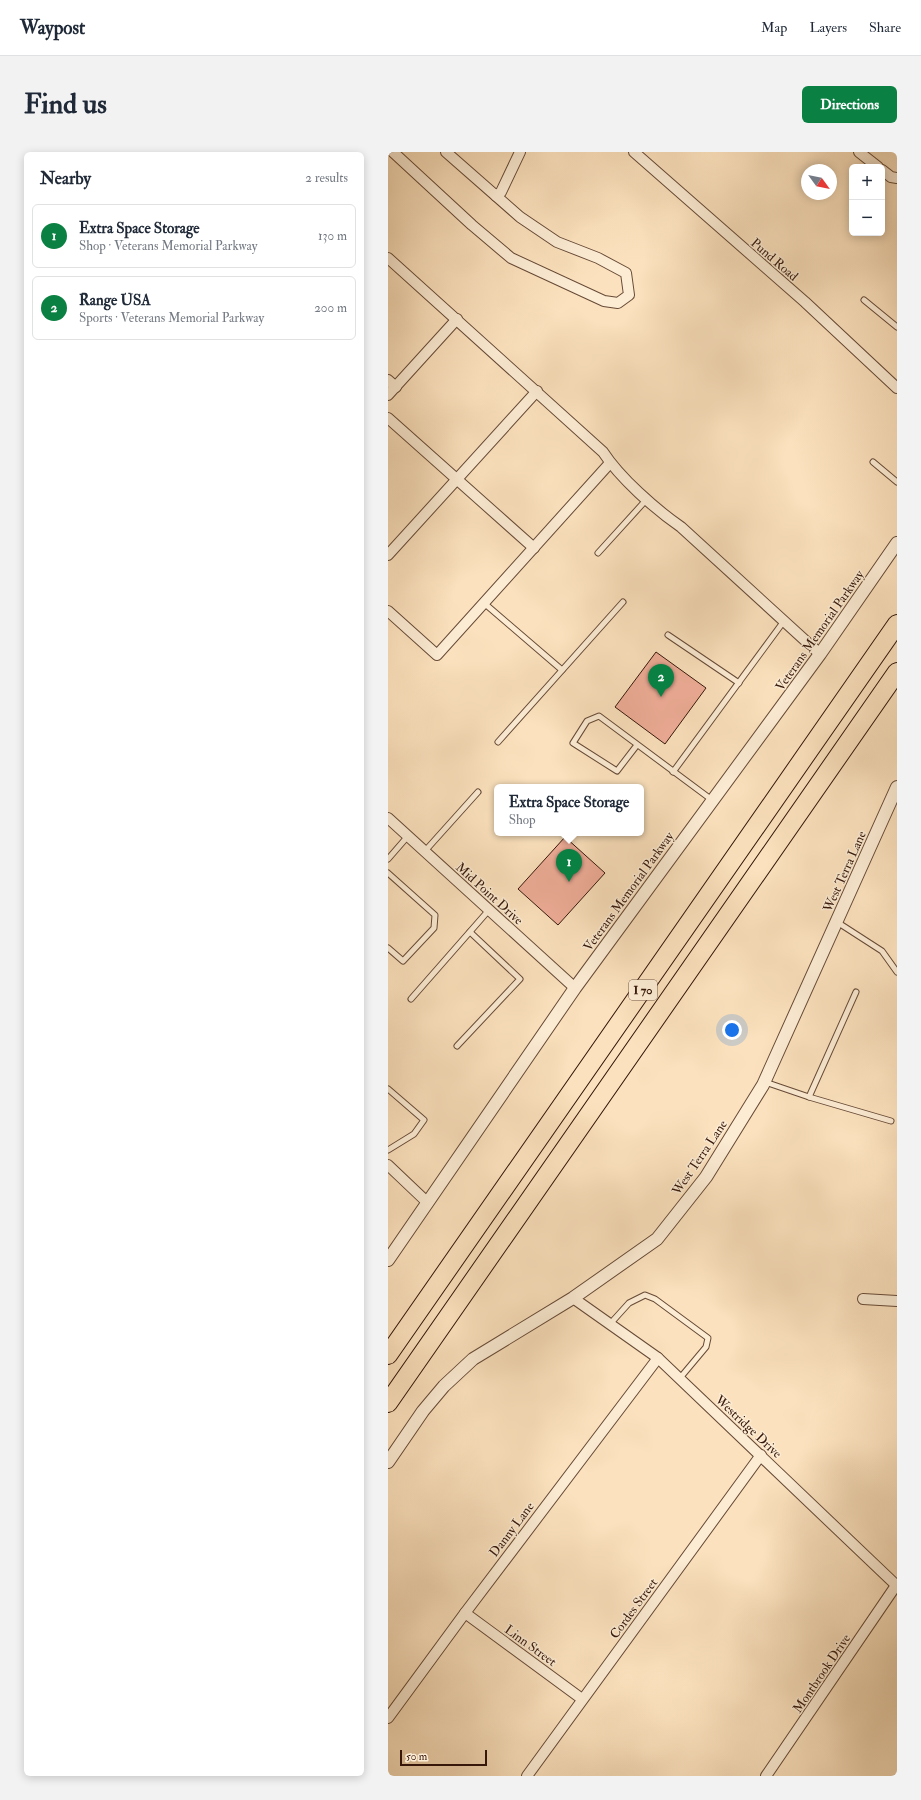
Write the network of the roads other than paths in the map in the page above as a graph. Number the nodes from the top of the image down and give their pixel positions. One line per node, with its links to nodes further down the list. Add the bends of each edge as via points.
1 (393, 152): 9 (street, via 511,258 604,301 618,303 629,295 626,273 598,258 557,242 520,217)
2 (446, 152): 9 (street)
3 (520, 152): 9 (street, via 501,192)
4 (634, 152): 15 (street, Pund Road, via 805,302)
5 (859, 152): 6 (street)
6 (874, 164)
7 (885, 172): 8 (street)
8 (897, 178)
9 (496, 196)
10 (388, 258): 12 (street)
11 (864, 300): 13 (lane)
12 (457, 319): 14 (street); 16 (street)
13 (897, 327)
14 (392, 383): 17 (street)
15 (897, 388)
16 (537, 391): 20 (street, via 604,452); 21 (street)
17 (388, 395)
18 (388, 418): 21 (street)
19 (873, 462): 22 (lane)
20 (610, 463): 23 (street); 25 (street)
21 (457, 480): 25 (street); 27 (street)
22 (897, 482)
23 (647, 499): 26 (lane); 31 (street)
24 (897, 543): 34 (street, Veterans Memorial Parkway)
25 (534, 548): 29 (street)
26 (598, 553)
27 (388, 555)
28 (623, 602): 35 (lane)
29 (484, 603): 30 (street, via 437,655); 35 (lane)
30 (388, 611)
31 (784, 621): 34 (street); 37 (lane)
32 (897, 624): 70 (highway, I 70)
33 (668, 635): 37 (lane)
34 (820, 654): 43 (street, Veterans Memorial Parkway)
35 (562, 670): 38 (lane)
36 (897, 672): 73 (highway, I 70)
37 (739, 683): 40 (lane)
38 (498, 742)
39 (637, 745): 39 (lane, via 599,716 587,722 574,743 617,771); 40 (lane)
40 (673, 772): 43 (lane)
41 (897, 787): 50 (street, West Terra Lane)
42 (478, 792): 46 (lane)
43 (712, 800): 54 (street, Veterans Memorial Parkway)
44 (388, 818): 45 (street, Mid Point Drive)
45 (408, 836): 46 (street, Mid Point Drive); 47 (lane)
46 (425, 851): 49 (street, Mid Point Drive)
47 (388, 859)
48 (388, 873): 52 (lane, via 435,915 434,928 403,961)
49 (489, 910): 51 (lane); 54 (street, Mid Point Drive)
50 (837, 921): 53 (lane, via 882,951); 58 (street, West Terra Lane)
51 (470, 932): 56 (lane); 57 (lane, via 520,979)
52 (388, 948)
53 (897, 972)
54 (574, 988): 64 (street, Veterans Memorial Parkway)
55 (856, 992): 60 (lane)
56 (411, 999)
57 (457, 1046)
58 (764, 1082): 60 (lane); 66 (street, West Terra Lane, via 706,1177 657,1239)
59 (388, 1089): 62 (lane, via 424,1120 414,1134)
60 (809, 1097): 61 (lane)
61 (891, 1121)
62 (388, 1150)
63 (388, 1165): 64 (street)
64 (428, 1203): 65 (street, Veterans Memorial Parkway)
65 (388, 1260)
66 (573, 1298): 69 (street, Westridge Drive); 75 (street, West Terra Lane, via 473,1359 423,1410)
67 (863, 1299): 68 (street)
68 (897, 1301)
69 (610, 1324): 71 (street, Westridge Drive); 72 (lane, via 629,1302 645,1295 708,1338 706,1347)
70 (388, 1355)
71 (658, 1358): 72 (street, Westridge Drive); 77 (street, Danny Lane)
72 (680, 1378): 74 (street, Westridge Drive)
73 (388, 1403)
74 (762, 1455): 76 (street, Westridge Drive); 78 (street, Cordes Street)
75 (388, 1462)
76 (897, 1585): 81 (street, Montbrook Drive)
77 (465, 1613): 78 (street, Linn Street); 79 (street, Danny Lane)
78 (582, 1699): 80 (street, Cordes Street)
79 (388, 1718)
80 (526, 1776)
81 (766, 1776)

